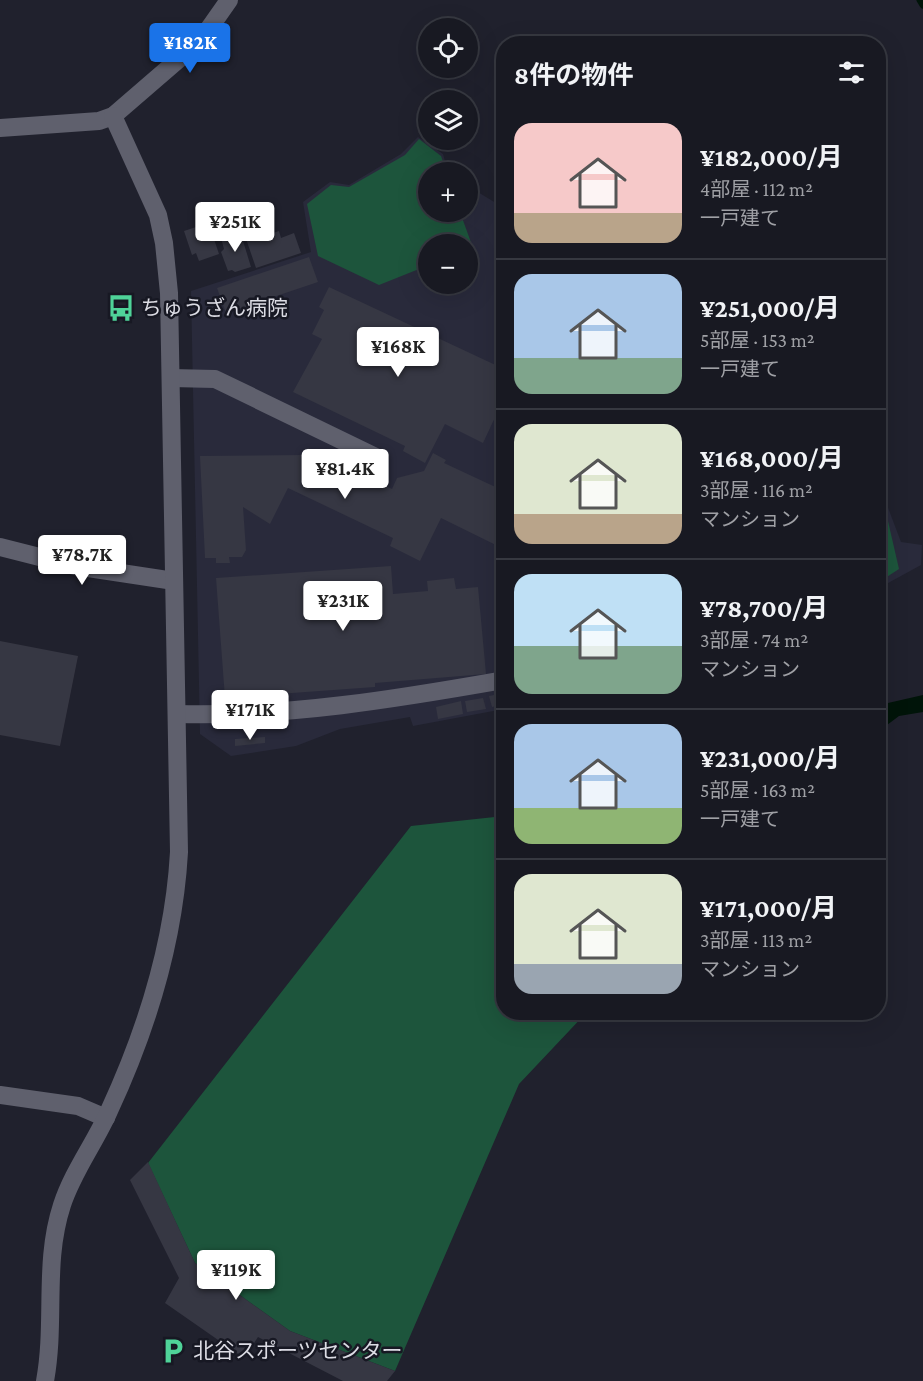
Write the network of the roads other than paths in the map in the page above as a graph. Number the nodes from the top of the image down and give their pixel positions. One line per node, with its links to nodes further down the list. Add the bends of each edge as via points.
1 (229, 0): 2 (street, via 201,40)
2 (113, 116): 3 (street, via 99,121); 4 (street, via 149,190 162,234 169,292)
3 (0, 128)
4 (171, 378): 5 (street, via 214,379); 7 (street)
5 (378, 458)
6 (0, 547): 7 (street, via 75,566)
7 (174, 580): 9 (street)
8 (496, 681): 9 (street, via 386,701)
9 (177, 714): 11 (street, via 179,852 173,920 150,1010)
10 (0, 1095): 11 (street, via 78,1106)
11 (106, 1118): 12 (street, via 74,1176 55,1233 50,1262 49,1358)
12 (45, 1381)

